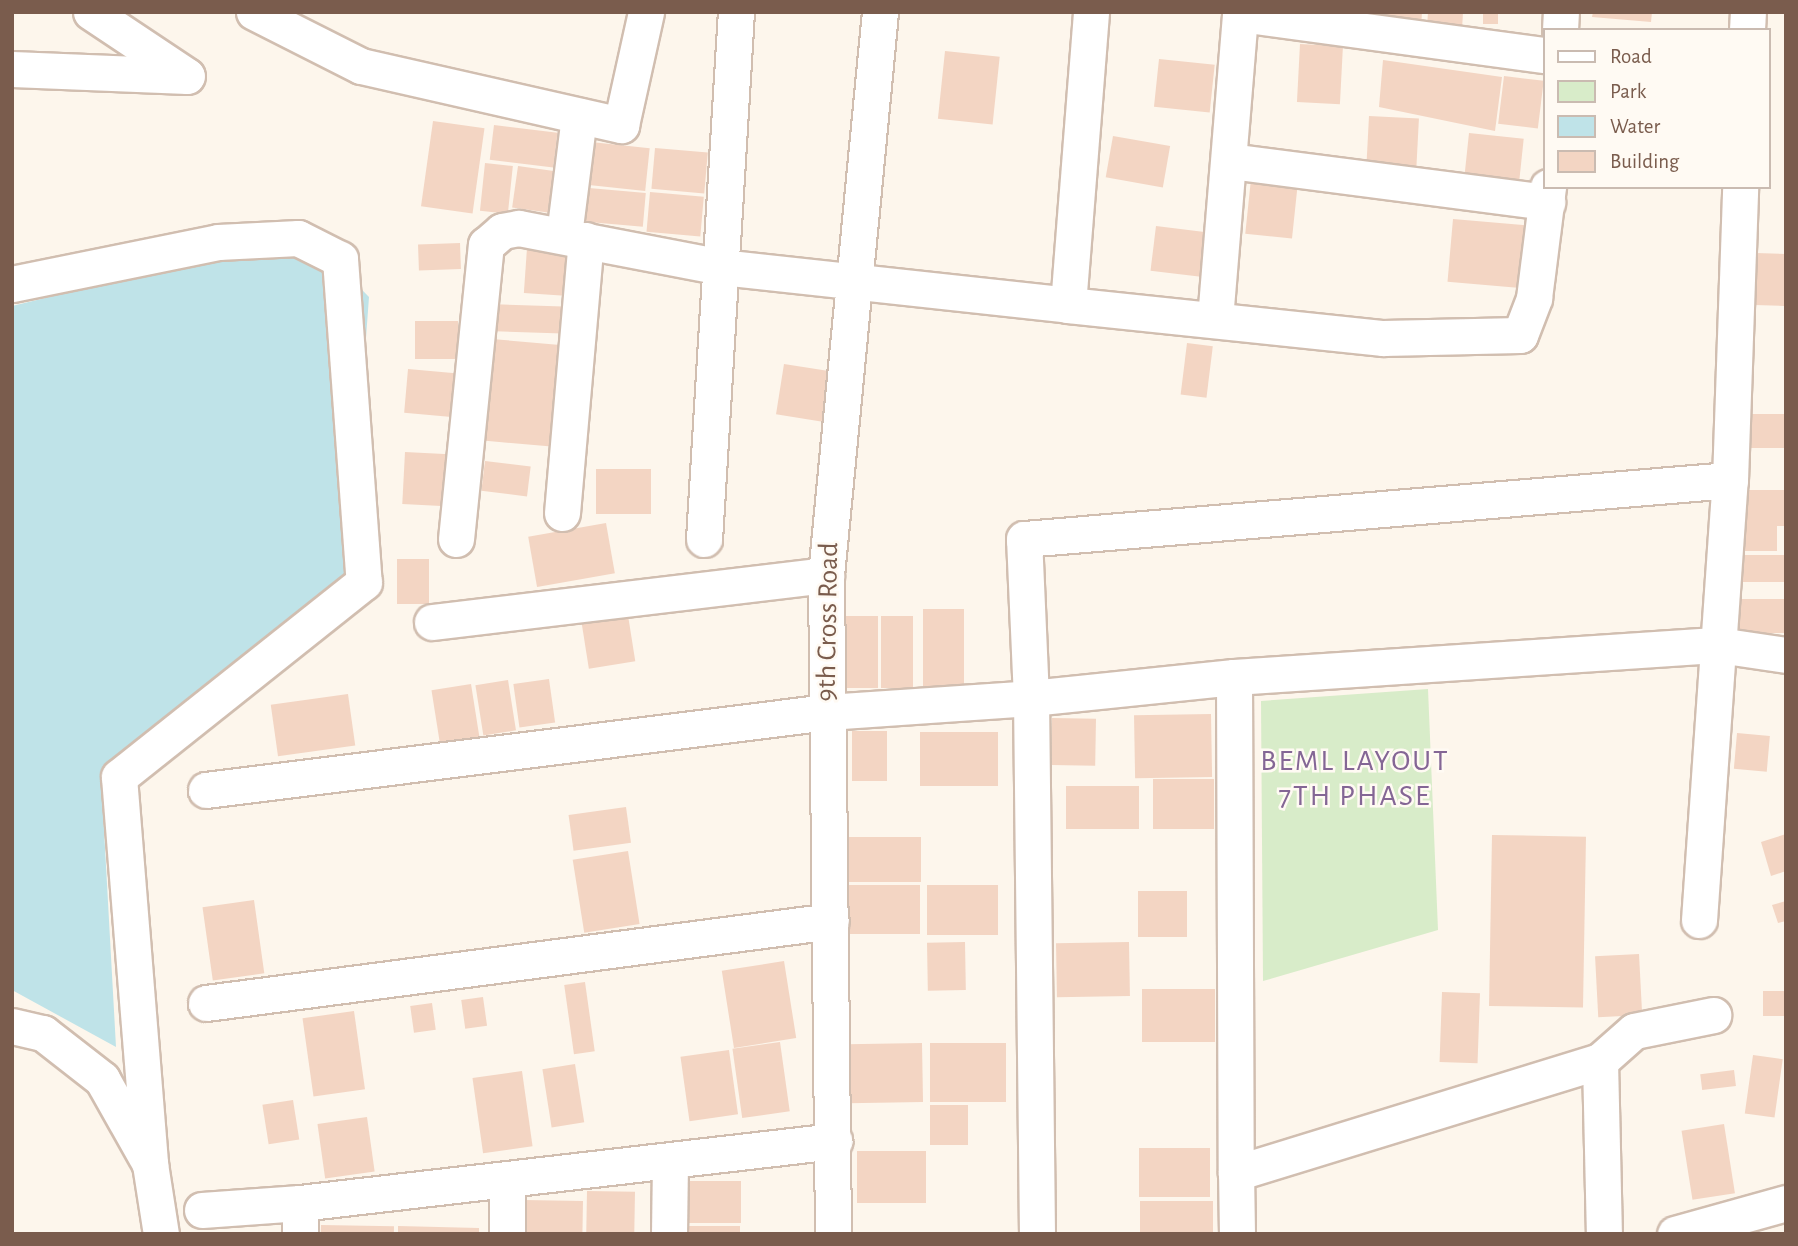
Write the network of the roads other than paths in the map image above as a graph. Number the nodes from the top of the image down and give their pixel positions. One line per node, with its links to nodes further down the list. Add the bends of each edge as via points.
1 (91, 12): 9 (street, via 187,76)
2 (254, 12): 10 (street, via 361,66)
3 (646, 12): 10 (street, via 621,125)
4 (736, 12): 15 (street)
5 (880, 12): 16 (street, 9th Cross Road)
6 (1091, 12): 18 (street)
7 (1240, 13): 8 (street); 11 (street)
8 (1542, 55)
9 (12, 69)
10 (579, 116): 14 (street)
11 (1230, 161): 13 (street); 19 (street)
12 (1740, 189): 20 (street)
13 (1547, 195): 19 (street, via 1534,298 1520,335 1384,338)
14 (575, 237): 15 (street); 21 (street); 22 (street, via 519,228 502,231 486,245)
15 (721, 267): 16 (street); 23 (street)
16 (852, 283): 18 (street); 24 (street, 9th Cross Road)
17 (12, 284): 40 (street, via 218,242 298,238 340,259 364,583 119,777)
18 (1068, 305): 19 (street)
19 (1215, 319)
20 (1730, 480): 26 (street); 29 (street, via 1024,539)
21 (562, 513)
22 (456, 539)
23 (704, 539)
24 (826, 575): 25 (street); 30 (street, 9th Cross Road)
25 (432, 622)
26 (1719, 645): 27 (street); 28 (street); 32 (street)
27 (1786, 655)
28 (1234, 677): 29 (street); 41 (street)
29 (1031, 698): 30 (street); 50 (street)
30 (827, 712): 31 (street); 33 (street, 9th Cross Road)
31 (206, 790)
32 (1699, 920)
33 (831, 921): 34 (street); 38 (street, 9th Cross Road)
34 (206, 1003)
35 (1713, 1015): 37 (street, via 1634,1031)
36 (12, 1026): 40 (street, via 43,1033 102,1079)
37 (1600, 1061): 41 (street); 52 (street)
38 (834, 1140): 39 (street); 49 (street, 9th Cross Road)
39 (670, 1161): 42 (street); 48 (street)
40 (150, 1164): 46 (street)
41 (1237, 1173): 51 (street)
42 (507, 1181): 45 (street); 47 (street)
43 (1786, 1203): 53 (street)
44 (202, 1210): 45 (street)
45 (300, 1218)
46 (160, 1234)
47 (507, 1234)
48 (669, 1234)
49 (833, 1234)
50 (1037, 1234)
51 (1237, 1234)
52 (1604, 1234)
53 (1675, 1234)

